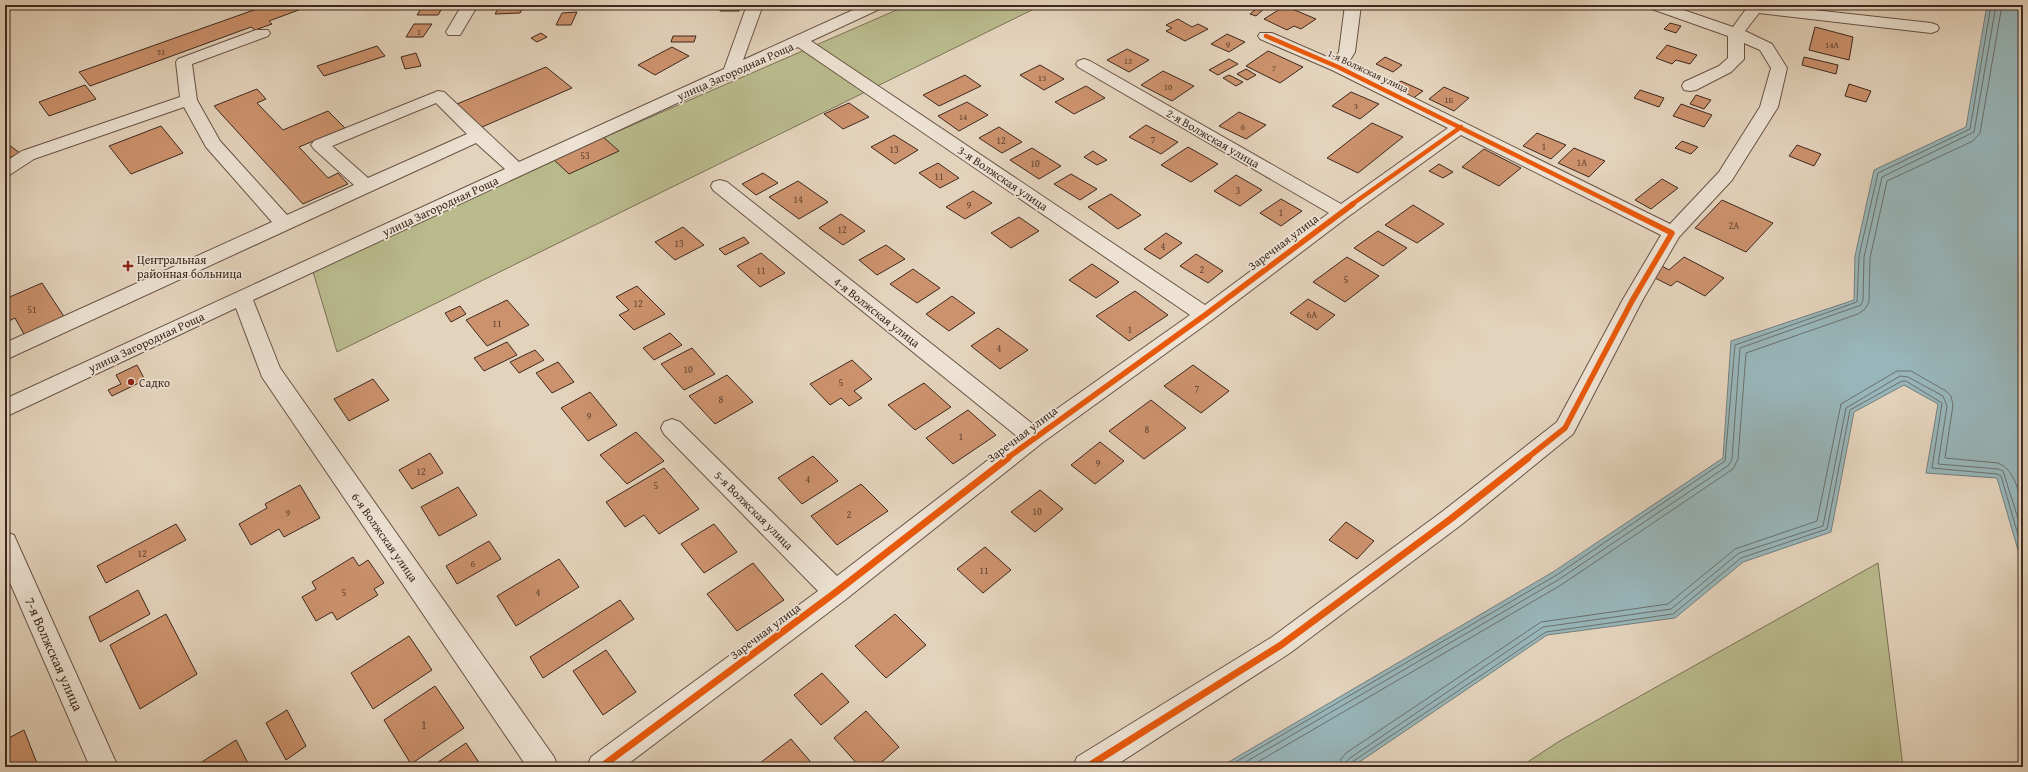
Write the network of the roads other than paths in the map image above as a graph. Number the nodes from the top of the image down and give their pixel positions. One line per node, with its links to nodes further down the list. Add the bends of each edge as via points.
1 (470, 5): 7 (street)
2 (755, 5): 14 (street)
3 (877, 5): 11 (street, улица Загородная Роща)
4 (1353, 5): 13 (street, via 1347,52)
5 (1654, 5): 9 (street)
6 (1931, 28): 9 (street, via 1755,8)
7 (454, 32)
8 (262, 33): 16 (street, via 184,62)
9 (1736, 33): 15 (street, via 1736,59 1725,69); 25 (street, via 1766,47 1779,68 1769,107 1726,176)
10 (1266, 36): 13 (street, 1-я Волжская улица)
11 (801, 42): 14 (street, улица Загородная Роща); 27 (street, 3-я Волжская улица)
12 (1084, 64): 23 (street, 2-я Волжская улица)
13 (1338, 67): 17 (street, 1-я Волжская улица)
14 (731, 72): 20 (street, улица Загородная Роща)
15 (1690, 86)
16 (189, 100): 19 (street, via 28,154); 24 (street, via 212,142)
17 (1461, 127): 23 (street, Заречная улица); 25 (street, 1-я Волжская улица)
18 (478, 135): 20 (street); 21 (street); 21 (street, via 438,96 320,145)
19 (5, 170)
20 (517, 170): 26 (street, улица Загородная Роща)
21 (366, 186): 24 (street)
22 (720, 186): 31 (street, 4-я Волжская улица)
23 (1342, 212): 27 (street, Заречная улица)
24 (285, 224): 28 (street)
25 (1672, 232): 37 (street, via 1564,428 1452,518 1281,645)
26 (242, 297): 29 (street, улица Загородная Роща); 35 (street, 6-я Волжская улица, via 270,370)
27 (1205, 315): 31 (street, Заречная улица)
28 (5, 352)
29 (5, 409)
30 (672, 428): 33 (street, 5-я Волжская улица)
31 (1034, 437): 33 (street, Заречная улица)
32 (5, 542): 34 (street, 7-я Волжская улица)
33 (836, 592): 36 (street, Заречная улица)
34 (104, 767)
35 (544, 767)
36 (601, 767)
37 (1086, 767)

